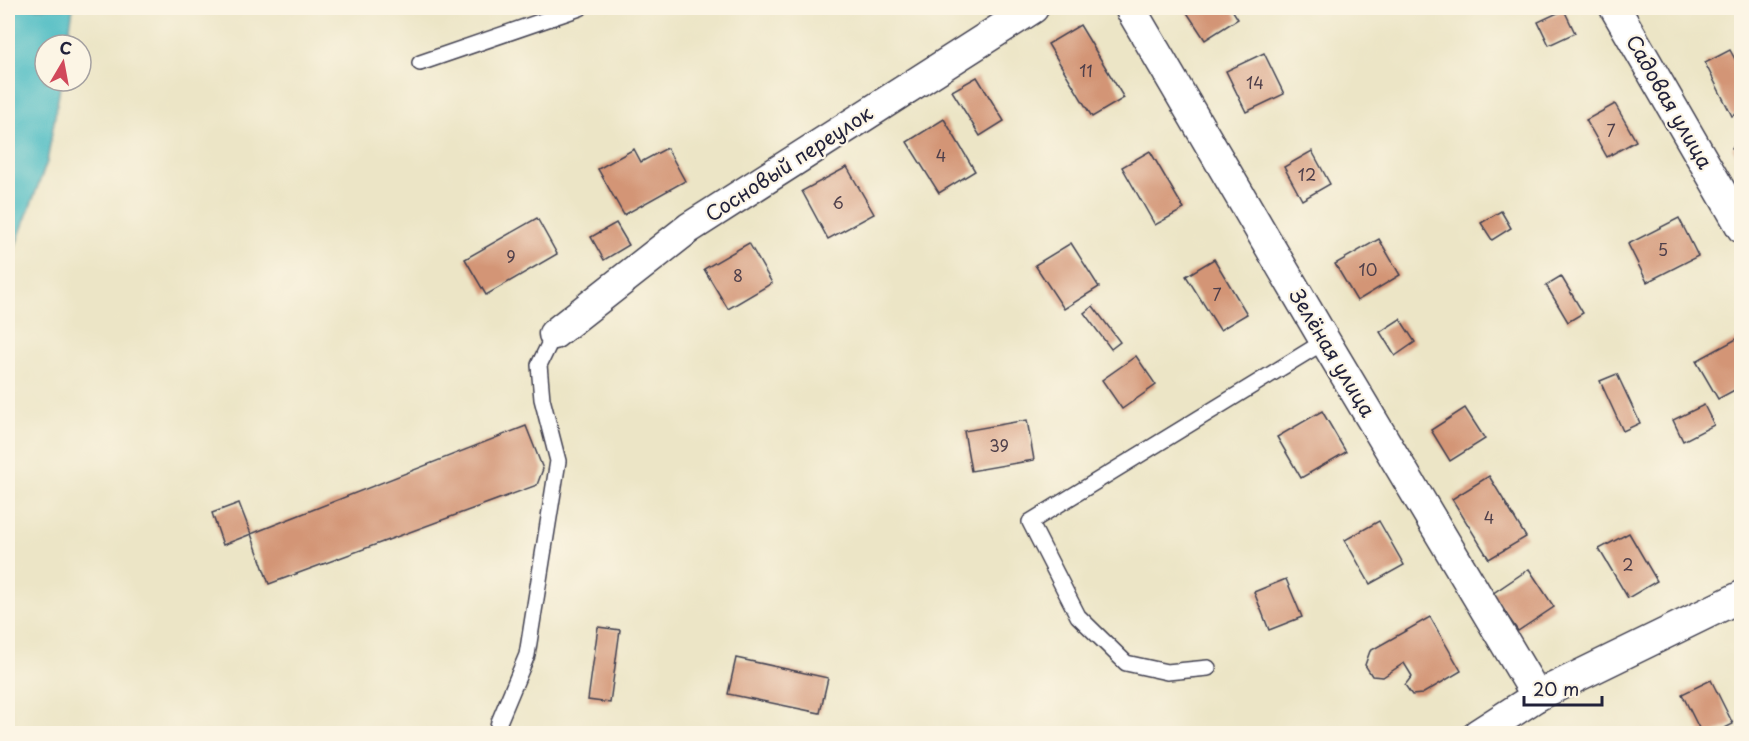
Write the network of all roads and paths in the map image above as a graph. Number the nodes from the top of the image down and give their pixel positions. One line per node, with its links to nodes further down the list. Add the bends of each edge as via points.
1 (580, 8): 5 (lane)
2 (1033, 8): 7 (street, Сосновый переулок, via 689,228)
3 (1130, 8): 8 (street, Зелёная улица)
4 (1615, 8): 6 (street, Садовая улица)
5 (420, 63)
6 (1742, 228)
7 (554, 334): 12 (lane, via 539,366 542,399 558,461 527,655)
8 (1324, 341): 10 (lane, via 1030,522 1078,616 1126,663 1167,672); 11 (street, Зелёная улица)
9 (1742, 596): 11 (street)
10 (1208, 668)
11 (1537, 696): 13 (street)
12 (496, 734)
13 (1478, 734)

